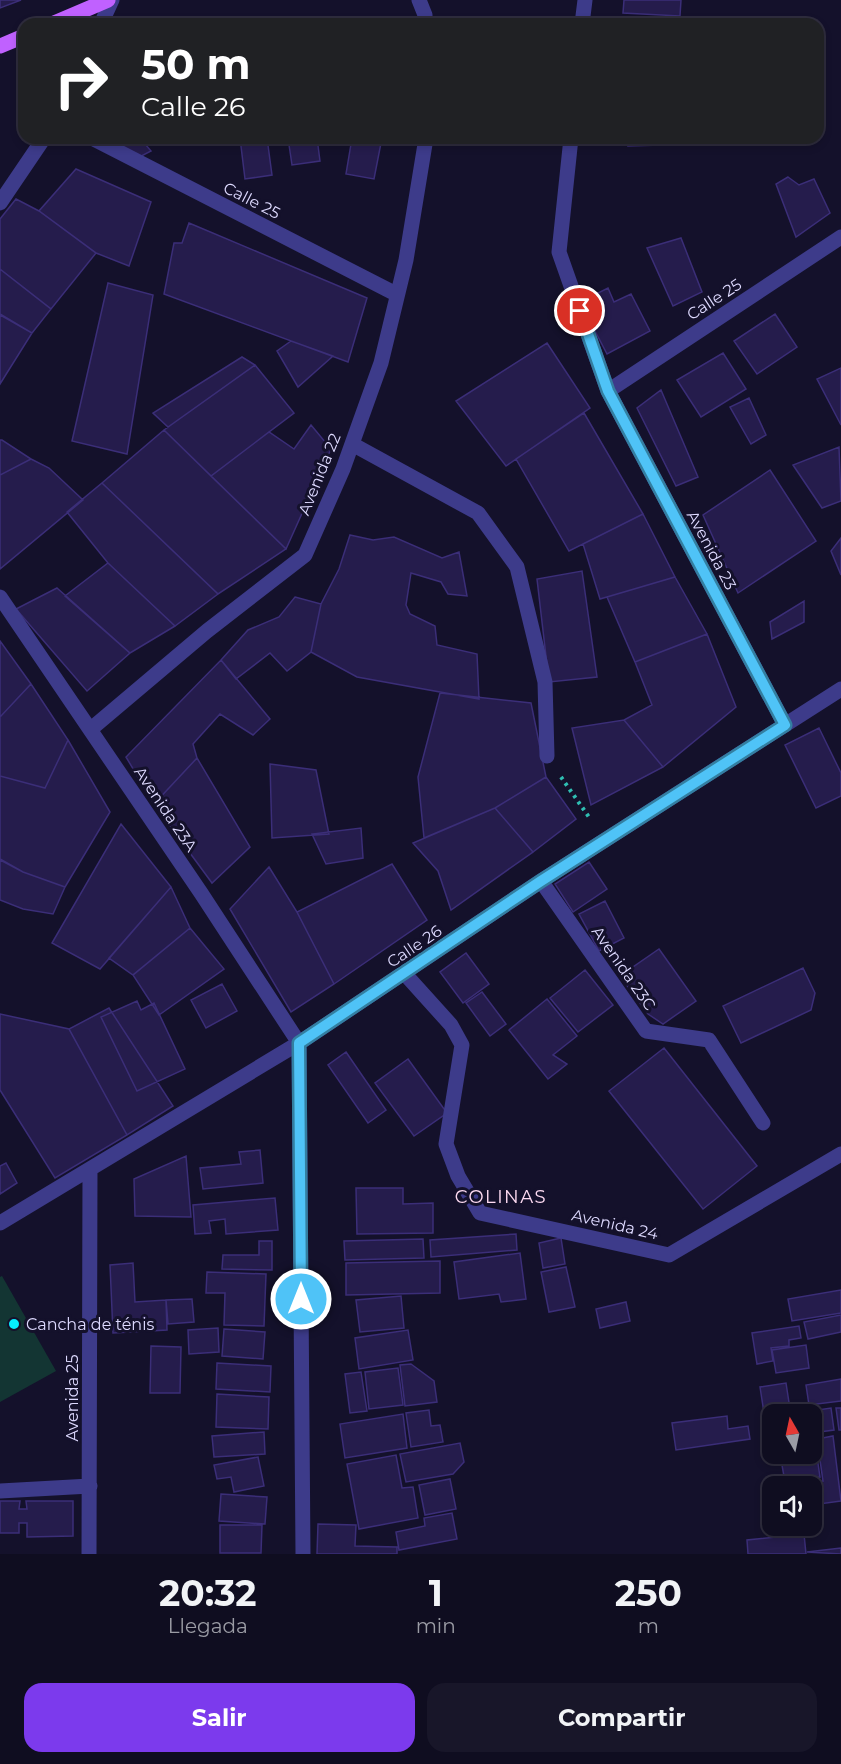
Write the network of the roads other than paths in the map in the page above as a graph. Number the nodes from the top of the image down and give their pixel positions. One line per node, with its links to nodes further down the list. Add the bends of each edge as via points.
1 (110, 0): 4 (main road); 5 (street)
2 (419, 0): 6 (street)
3 (585, 0): 7 (street)
4 (66, 18)
5 (103, 18)
6 (425, 18)
7 (583, 18)
8 (18, 38): 9 (main road)
9 (0, 46)
10 (40, 144): 14 (street)
11 (104, 144): 16 (street, Calle 25)
12 (425, 144): 16 (street, Avenida 22, via 406,260)
13 (570, 144): 17 (street, via 559,252)
14 (0, 203)
15 (841, 237): 17 (street, Calle 25)
16 (396, 294): 18 (street, Avenida 22, via 381,363)
17 (608, 391): 21 (street, Avenida 23)
18 (352, 444): 22 (street, Avenida 22, via 305,555); 23 (street, via 478,513 517,567 545,682)
19 (0, 597): 22 (street, Avenida 23A)
20 (841, 689): 21 (street, Calle 26)
21 (785, 725): 24 (street, Calle 26)
22 (91, 729): 26 (street, Avenida 23A)
23 (547, 756)
24 (541, 881): 25 (street, Calle 26); 27 (street, Avenida 23C, via 646,1031 709,1040)
25 (405, 974): 26 (street, Calle 26); 28 (street, Avenida 24, via 451,1025 462,1045 446,1144 458,1176 480,1213 669,1255)
26 (299, 1043): 29 (street, Calle 26); 34 (street)
27 (763, 1123)
28 (841, 1154)
29 (90, 1170): 30 (street, Calle 26); 31 (street, Avenida 25)
30 (0, 1222)
31 (90, 1486): 32 (street); 33 (street, Avenida 25)
32 (0, 1491)
33 (89, 1554)
34 (303, 1554)

